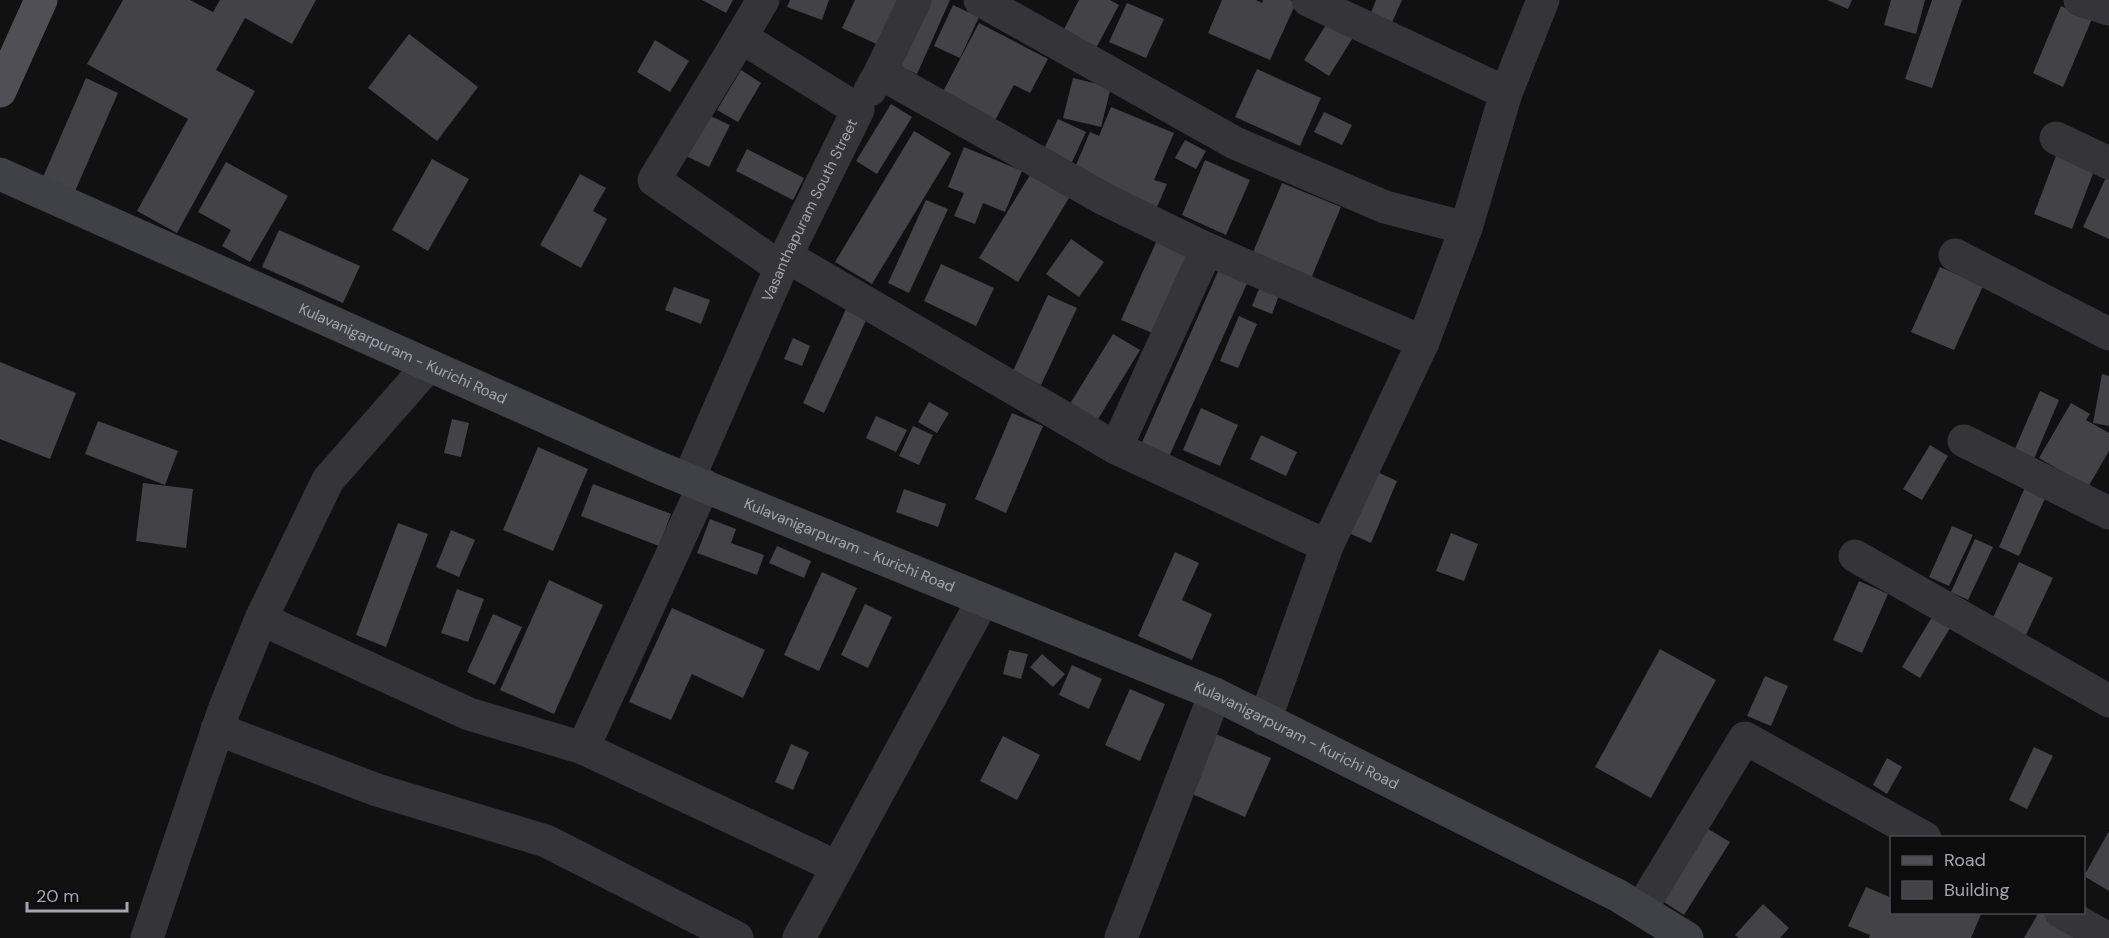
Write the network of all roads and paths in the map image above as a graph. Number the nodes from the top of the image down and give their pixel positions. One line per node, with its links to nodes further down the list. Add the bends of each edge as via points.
1 (41, 0): 11 (main road)
2 (763, 0): 9 (street)
3 (915, 0): 10 (street)
4 (980, 0): 17 (street, via 1235,143 1385,207)
5 (1308, 0): 12 (street)
6 (1543, 0): 12 (street)
7 (2080, 0): 8 (street)
8 (2109, 9)
9 (741, 38): 13 (street, Vasanthapuram South Street); 20 (street, via 654,180)
10 (880, 73): 13 (street); 18 (street, via 1106,200)
11 (0, 91)
12 (1506, 93): 17 (street)
13 (858, 110): 20 (street, Vasanthapuram South Street)
14 (2056, 138): 15 (street)
15 (2109, 163)
16 (0, 174): 23 (main road, Kulavanigarpuram - Kurichi Road)
17 (1466, 228): 22 (street)
18 (1207, 249): 22 (street); 25 (street)
19 (1955, 255): 21 (street)
20 (784, 262): 25 (street); 26 (street, Vasanthapuram South Street)
21 (2109, 334)
22 (1423, 342): 28 (street)
23 (428, 366): 26 (main road, Kulavanigarpuram - Kurichi Road); 31 (street, via 328,480)
24 (1964, 441): 27 (street)
25 (1116, 448): 28 (street)
26 (696, 482): 30 (main road, Kulavanigarpuram - Kurichi Road); 36 (street, Vasanthapuram South Street)
27 (2109, 513)
28 (1327, 546): 34 (street)
29 (1855, 556): 33 (street)
30 (983, 600): 32 (main road, Kulavanigarpuram - Kurichi Road); 38 (street)
31 (261, 619): 35 (street); 36 (street, via 469,714)
32 (1215, 694): 34 (main road, Kulavanigarpuram - Kurichi Road); 44 (street)
33 (2109, 701)
34 (1265, 720): 39 (main road, Kulavanigarpuram - Kurichi Road)
35 (217, 729): 41 (street); 42 (street, via 377,790 546,841)
36 (583, 748): 38 (street)
37 (1923, 836): 39 (street, via 1745,738)
38 (837, 867): 43 (street)
39 (1641, 909): 45 (main road, Kulavanigarpuram - Kurichi Road)
40 (2065, 914): 46 (street)
41 (147, 938)
42 (738, 938)
43 (799, 938)
44 (1120, 938)
45 (1686, 938)
46 (2108, 938)

